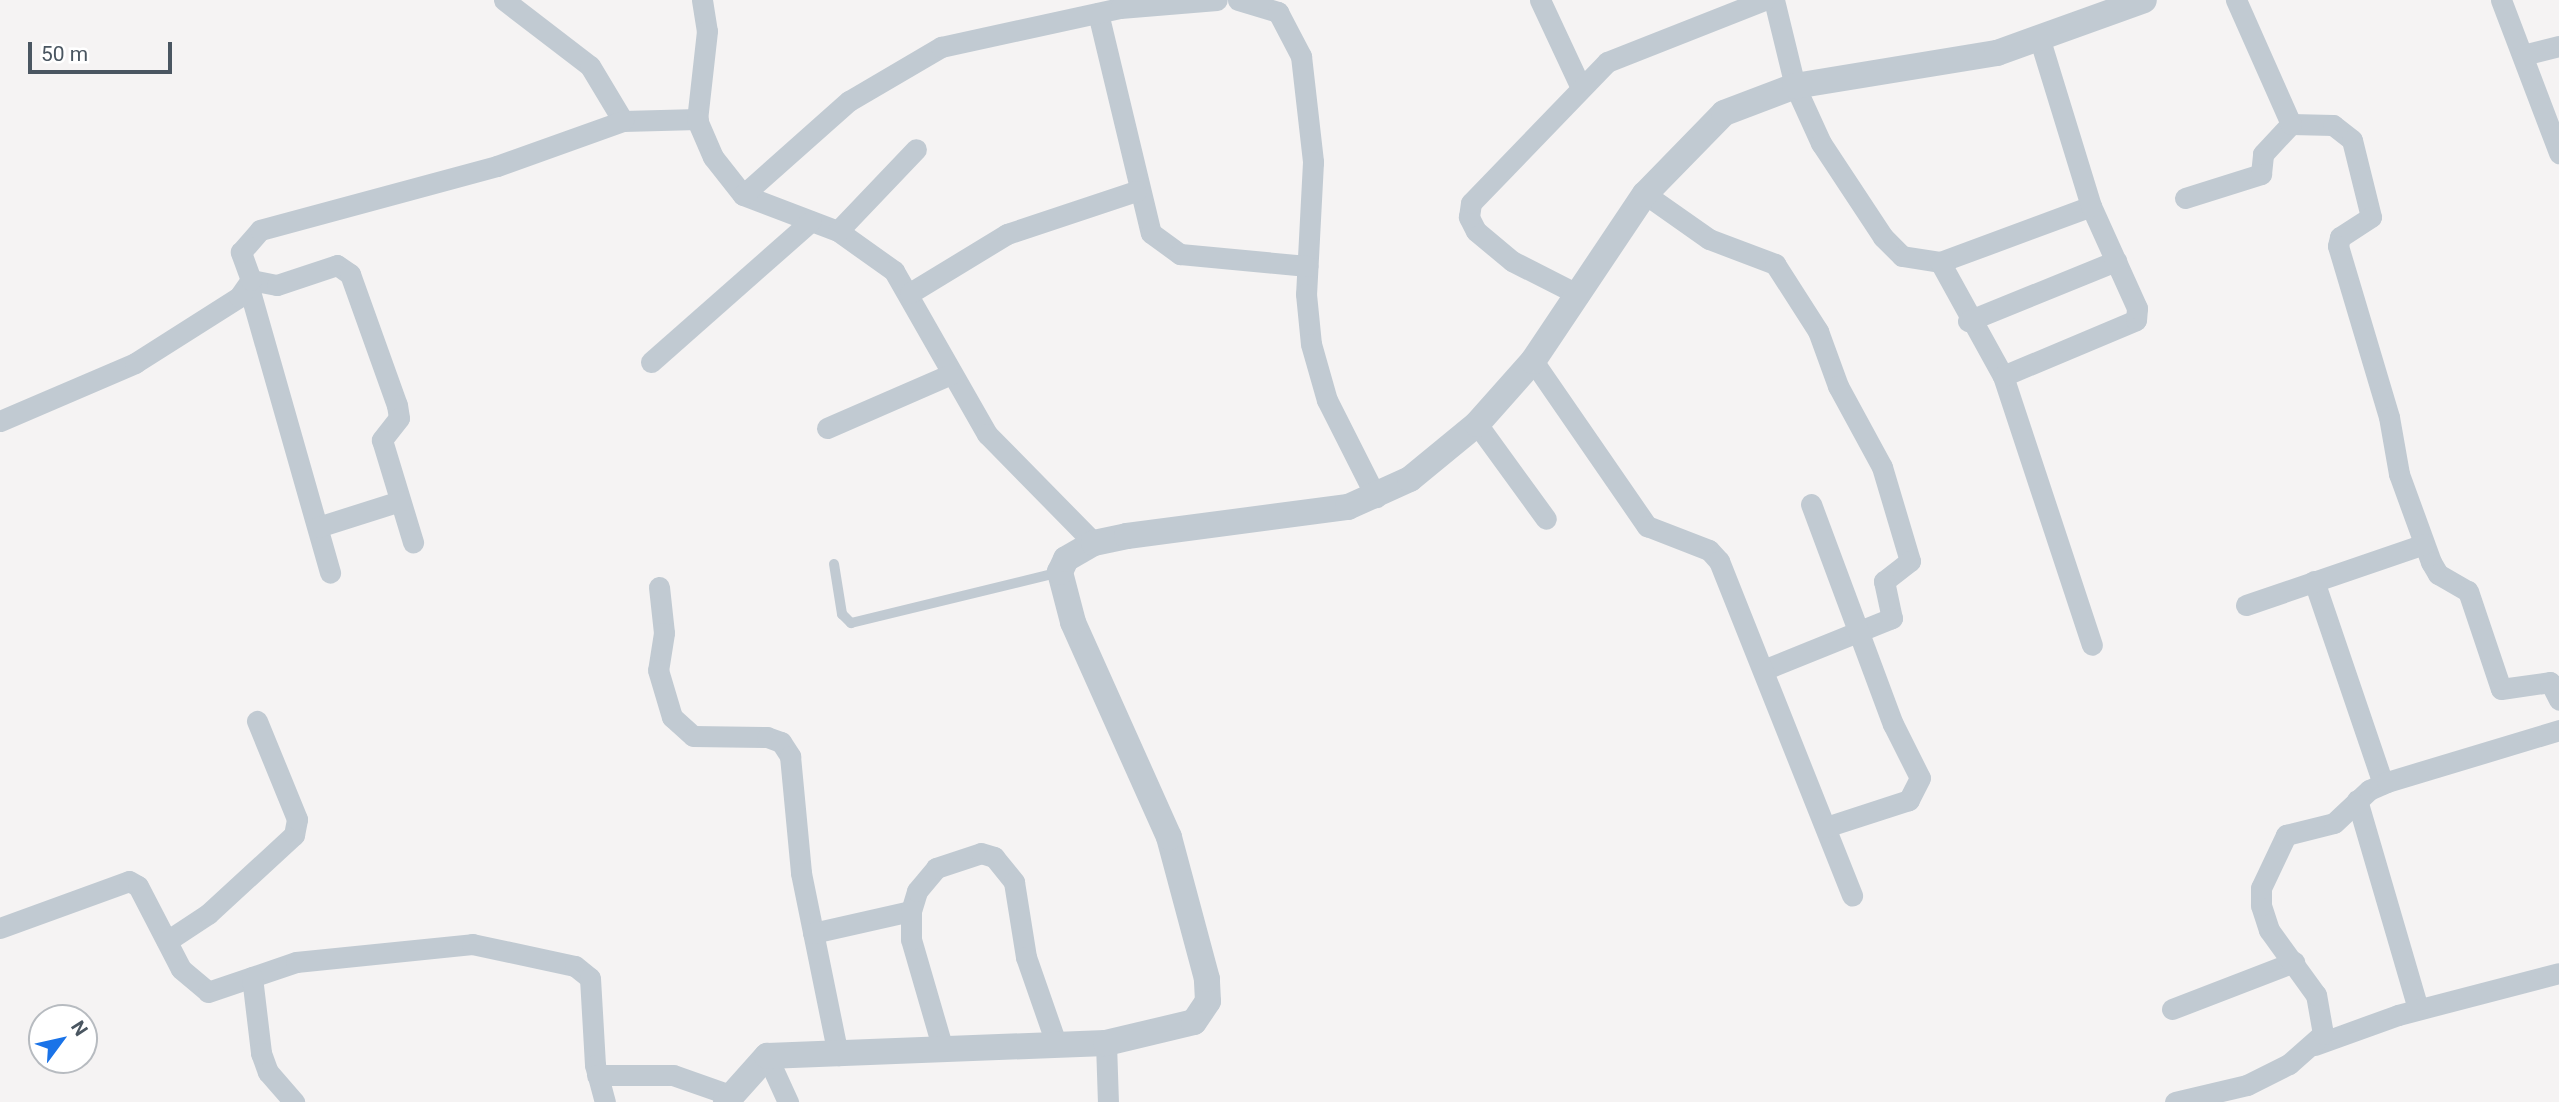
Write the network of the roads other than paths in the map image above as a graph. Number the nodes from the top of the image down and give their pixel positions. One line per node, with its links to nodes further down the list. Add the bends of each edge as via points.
1 (504, 0): 19 (street, via 590,66)
2 (702, 0): 18 (street, via 706,31)
3 (1217, 0): 11 (street)
4 (1238, 0): 32 (street, via 1278,12 1301,55 1313,162)
5 (1540, 0): 17 (street)
6 (1763, 0): 17 (street, via 1629,49)
7 (1774, 0): 16 (street)
8 (2144, 0): 13 (street)
9 (2236, 0): 20 (street)
10 (2501, 0): 15 (street)
11 (1119, 4): 12 (street)
12 (1098, 13): 23 (street); 25 (street, via 964,41 909,62 849,101)
13 (2040, 40): 16 (street); 27 (street)
14 (2559, 46): 15 (street)
15 (2523, 55): 22 (street)
16 (1795, 86): 24 (street, via 1724,113); 31 (street, via 1821,143 1882,237 1919,263)
17 (1581, 89): 35 (street, via 1480,190 1469,217 1512,261)
18 (698, 119): 19 (street); 25 (street, via 713,157)
19 (623, 121): 33 (street, via 497,166 260,230 241,252)
20 (2291, 124): 26 (street, via 2263,154 2261,174); 51 (street, via 2344,128 2352,140 2371,216 2340,237 2337,246 2389,417 2399,474)
21 (916, 149): 29 (street)
22 (2559, 153)
23 (1136, 191): 32 (street, via 1151,233 1180,254); 34 (street, via 1007,234)
24 (1645, 194): 35 (street); 58 (street, via 1709,239 1775,264 1818,331 1838,386 1882,467 1910,561 1884,581 1896,614)
25 (743, 195): 28 (street)
26 (2185, 198)
27 (2091, 206): 30 (street); 31 (street)
28 (811, 221): 29 (street); 38 (street)
29 (838, 231): 34 (street, via 869,248)
30 (2116, 261): 36 (street); 40 (street, via 2136,320)
31 (1940, 262): 36 (street)
32 (1307, 266): 44 (street, via 1311,344 1324,388)
33 (250, 284): 41 (street, via 135,363); 45 (street, via 277,285 337,265 350,274 397,405 399,418 382,440); 48 (street)
34 (910, 293): 39 (street)
35 (1579, 295): 37 (street)
36 (1968, 321): 40 (street)
37 (1533, 361): 42 (street); 60 (street, via 1647,526 1709,550 1719,561)
38 (651, 362)
39 (951, 374): 43 (street); 50 (street, via 1021,474)
40 (2003, 376): 59 (street)
41 (0, 421)
42 (1477, 424): 44 (street, via 1438,458); 47 (street)
43 (827, 428)
44 (1376, 497): 50 (street, via 1310,515)
45 (400, 501): 48 (street); 49 (street)
46 (1811, 504): 58 (street)
47 (1546, 519)
48 (318, 527): 54 (street)
49 (413, 542)
50 (1094, 543): 53 (street, via 1072,554)
51 (2424, 544): 55 (street); 61 (street, via 2438,574 2468,591 2501,689 2550,682)
52 (834, 564): 53 (lane, via 842,614 851,623)
53 (1060, 572): 77 (street, via 1073,622 1169,836 1207,979 1208,1001 1194,1022)
54 (330, 573)
55 (2314, 581): 57 (street); 64 (street)
56 (659, 587): 70 (street, via 661,686 684,732 707,740 767,737 786,747)
57 (2246, 606)
58 (1858, 632): 60 (street); 66 (street, via 1920,778 1909,800)
59 (2092, 645)
60 (1766, 669): 66 (street)
61 (2559, 700)
62 (257, 720): 71 (street, via 298,818 294,835 208,914)
63 (2559, 730): 64 (street)
64 (2383, 784): 65 (street)
65 (2357, 800): 72 (street, via 2334,823 2286,835 2273,856 2261,905 2269,930); 76 (street)
66 (1826, 827): 67 (street)
67 (1852, 895)
68 (911, 911): 70 (street); 79 (street, via 911,939); 80 (street, via 925,878 954,857 981,853 1005,867 1019,896 1026,957)
69 (0, 928): 71 (street, via 129,881)
70 (813, 933): 81 (street)
71 (167, 941): 74 (street, via 181,969 208,992)
72 (2294, 962): 75 (street); 78 (street, via 2323,1019)
73 (2559, 973): 76 (street)
74 (252, 977): 83 (street, via 296,962 472,944 575,966 590,978); 85 (street, via 261,1053 268,1072)
75 (2172, 1009)
76 (2418, 1009): 78 (street)
77 (1105, 1043): 80 (street); 88 (street)
78 (2315, 1045): 89 (street, via 2247,1086)
79 (942, 1046): 80 (street); 81 (street)
80 (1057, 1046)
81 (838, 1055): 82 (street)
82 (767, 1056): 84 (street); 87 (street)
83 (597, 1075): 84 (street, via 673,1075); 86 (street)
84 (728, 1098)
85 (294, 1102)
86 (605, 1102)
87 (788, 1102)
88 (1108, 1102)
89 (2177, 1102)

